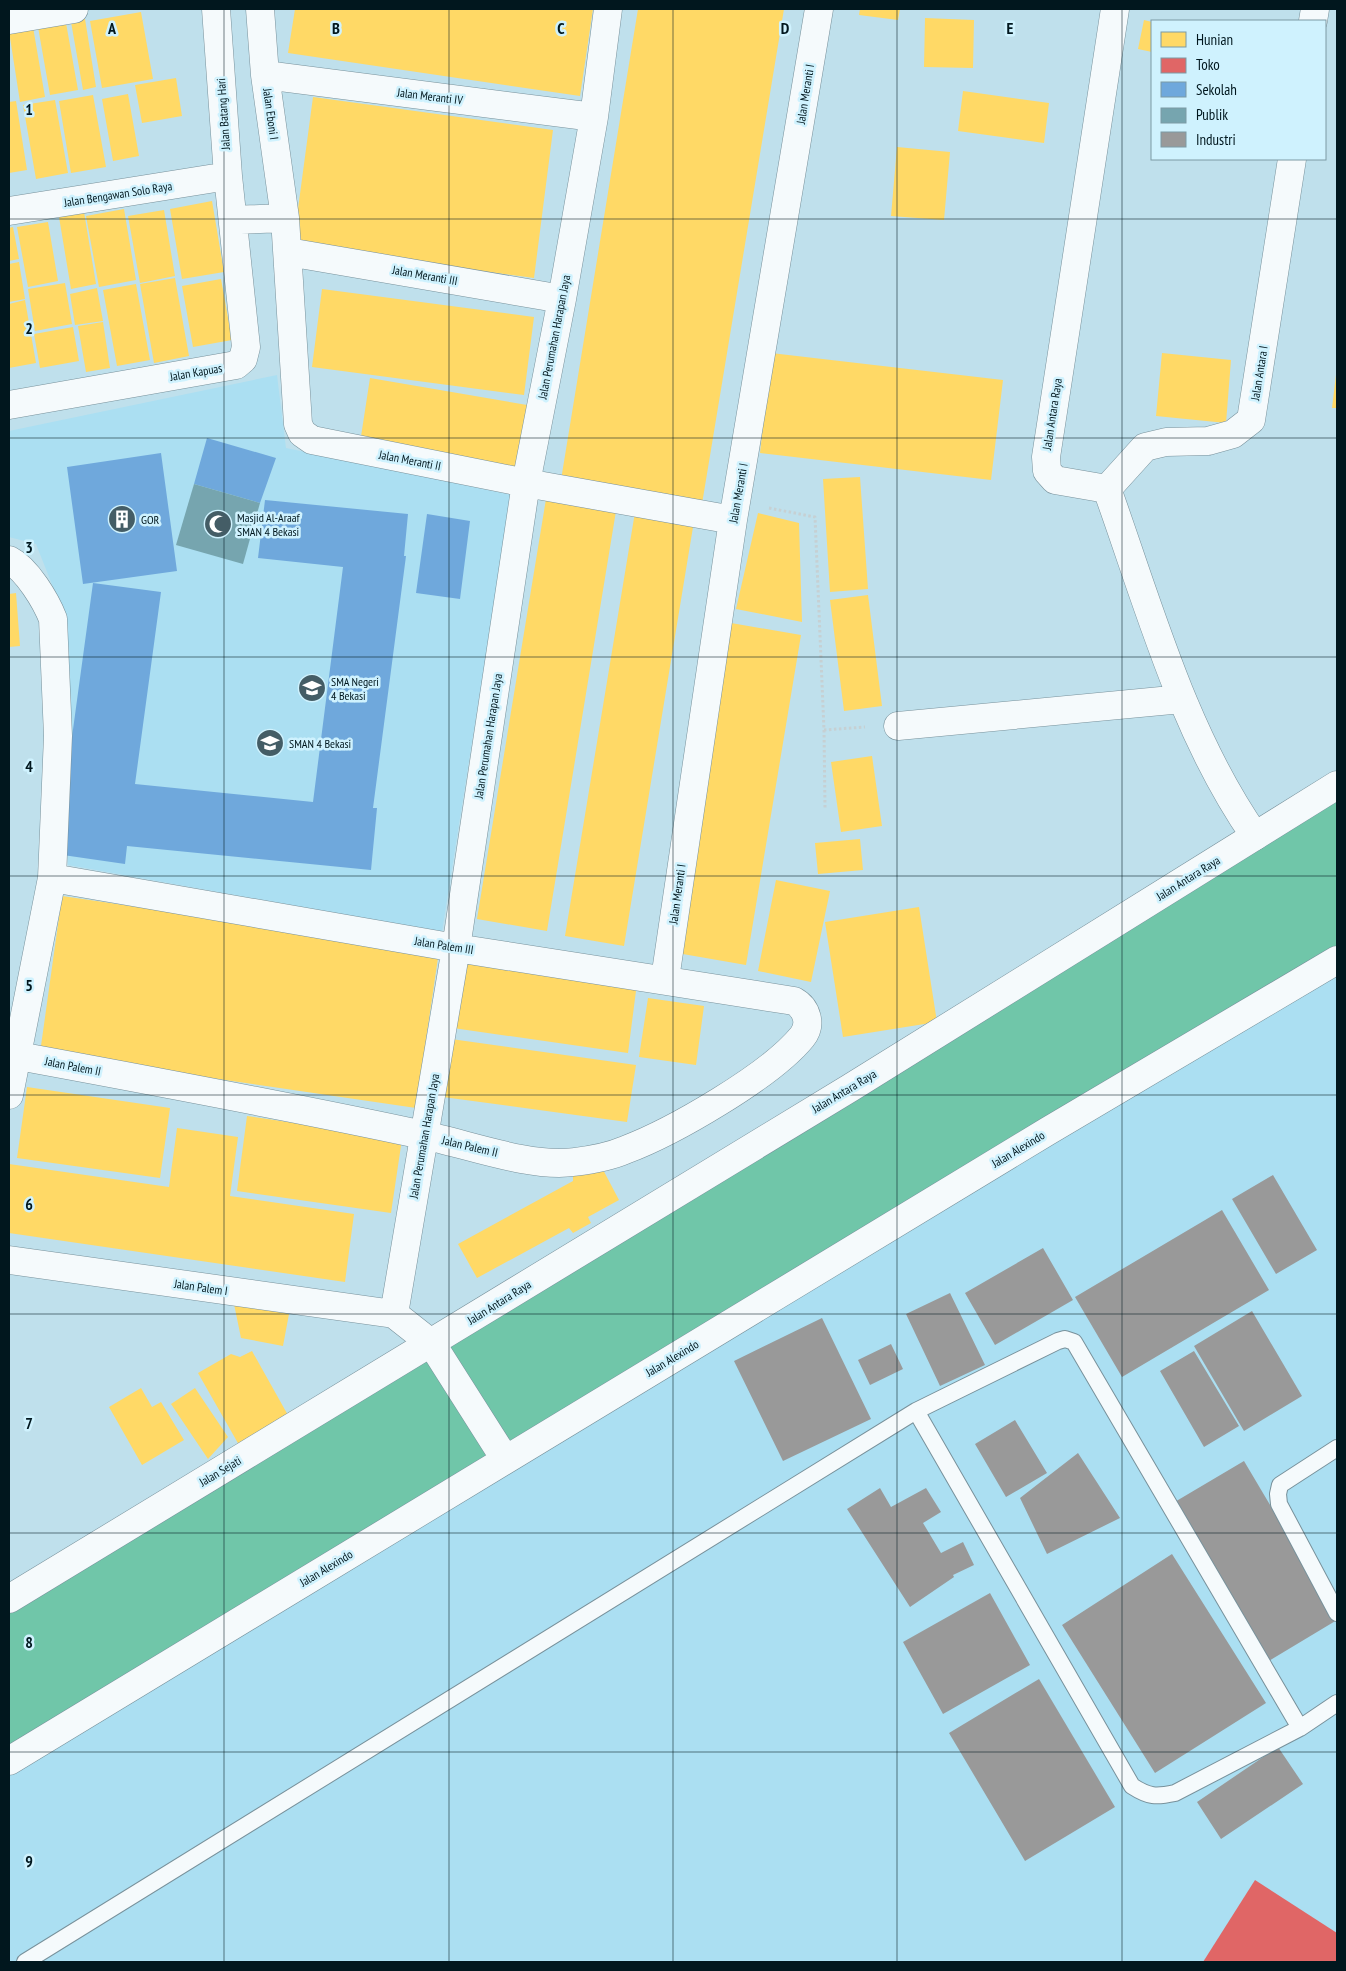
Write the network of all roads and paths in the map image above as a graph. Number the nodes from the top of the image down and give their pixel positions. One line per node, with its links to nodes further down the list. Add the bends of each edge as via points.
1 (74, 9): 7 (street)
2 (216, 9): 11 (street, Jalan Batang Hari)
3 (260, 9): 8 (street, Jalan Eboni I)
4 (608, 9): 9 (street, Jalan Perumahan Harapan Jaya)
5 (819, 9): 20 (street, Jalan Meranti I)
6 (1115, 9): 19 (street, Jalan Antara Raya, via 1046,457 1047,471 1055,480)
7 (9, 20)
8 (266, 75): 9 (street, Jalan Meranti IV); 13 (street, Jalan Eboni I)
9 (594, 118): 16 (street, Jalan Perumahan Harapan Jaya)
10 (1292, 160): 19 (street, Jalan Antara I, via 1251,420 1233,434 1208,441 1166,442 1145,447)
11 (228, 176): 12 (street, Jalan Bengawan Solo Raya); 14 (street, Jalan Batang Hari)
12 (9, 211)
13 (278, 218): 14 (street); 15 (street, Jalan Meranti II)
14 (238, 220): 17 (street, Jalan Kapuas, via 246,347 243,359 236,365)
15 (288, 252): 16 (street, Jalan Meranti III); 18 (street, Jalan Meranti II, via 298,424 302,433 312,440)
16 (562, 298): 18 (street, Jalan Perumahan Harapan Jaya)
17 (9, 405)
18 (526, 483): 20 (street, Jalan Meranti II); 29 (street, Jalan Perumahan Harapan Jaya)
19 (1107, 489): 22 (street)
20 (735, 511): 24 (path, via 815,517); 31 (street, Jalan Meranti I)
21 (9, 560): 28 (street, via 24,572 53,619 58,736)
22 (1182, 699): 23 (street); 27 (street, via 1231,801)
23 (898, 726): 24 (path)
24 (824, 730): 26 (path)
25 (1337, 785): 27 (street, Jalan Antara Raya)
26 (825, 808)
27 (1255, 836): 38 (street, Jalan Antara Raya)
28 (52, 878): 29 (street, Jalan Palem III); 33 (street)
29 (456, 948): 31 (street, Jalan Palem III); 35 (street, Jalan Perumahan Harapan Jaya)
30 (1337, 960): 41 (street, Jalan Alexindo)
31 (664, 979): 32 (street, Jalan Palem III, via 794,1000 806,1014 807,1025)
32 (802, 1037): 35 (street, Jalan Palem II, via 753,1078 694,1116 637,1146 609,1155 572,1162 534,1161)
33 (18, 1056): 34 (street); 35 (street, Jalan Palem II)
34 (9, 1095)
35 (423, 1135): 37 (street, Jalan Perumahan Harapan Jaya)
36 (9, 1260): 37 (street, Jalan Palem I)
37 (394, 1314): 38 (street)
38 (432, 1344): 41 (street); 42 (street, Jalan Sejati)
39 (916, 1411): 45 (lane, via 1132,1786 1146,1795 1175,1793); 45 (lane, via 1058,1341 1074,1342); 47 (lane)
40 (1337, 1448): 43 (lane, via 1280,1486 1278,1494 1279,1504)
41 (505, 1460): 46 (street, Jalan Alexindo)
42 (9, 1599)
43 (1337, 1613)
44 (1337, 1703): 45 (lane)
45 (1300, 1728)
46 (9, 1761)
47 (25, 1962)

